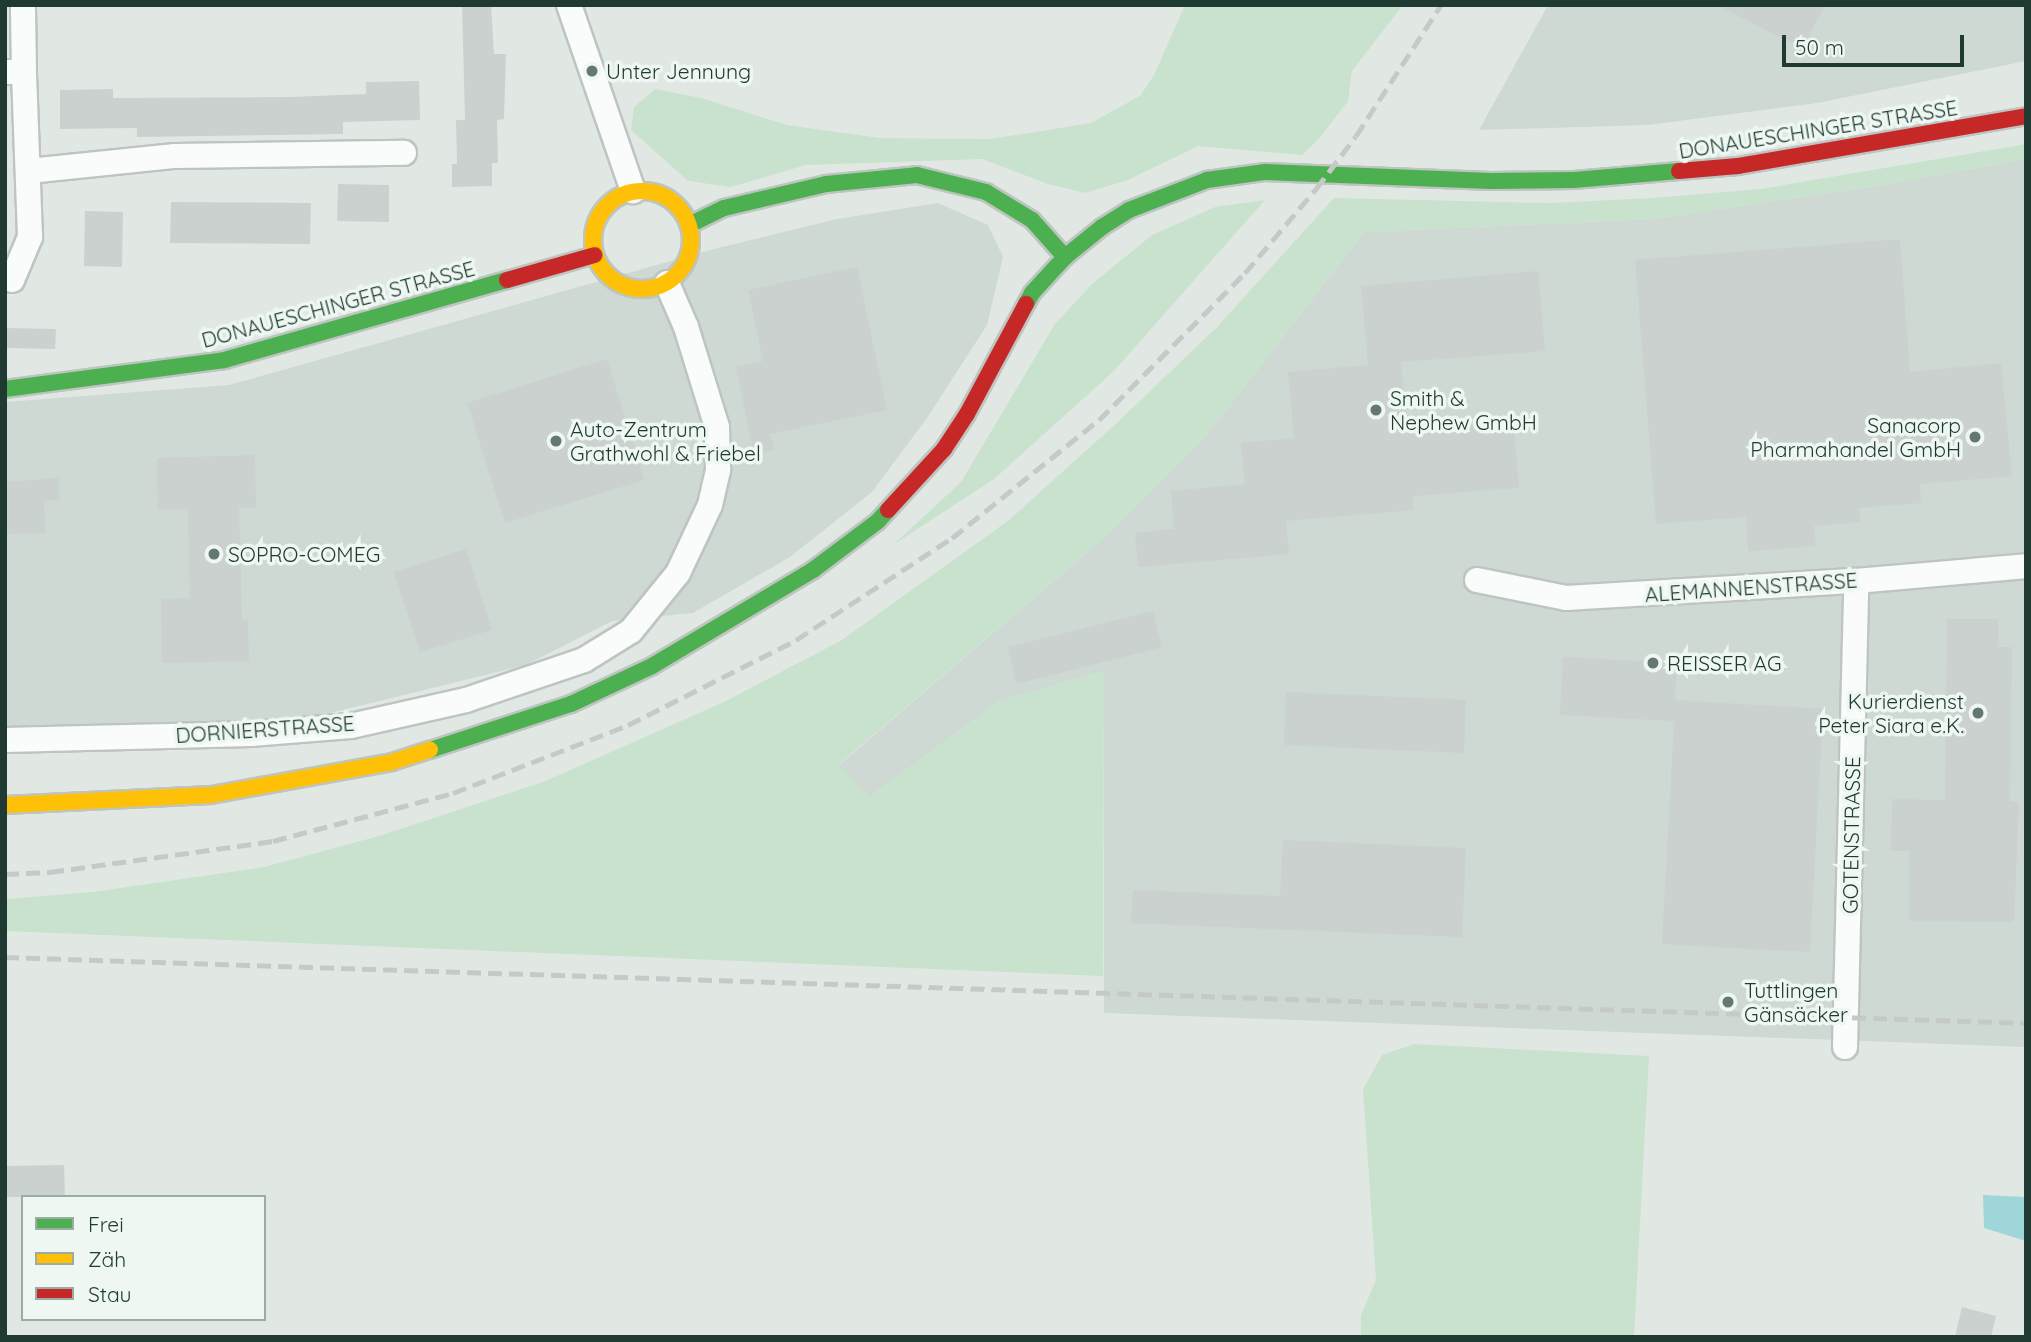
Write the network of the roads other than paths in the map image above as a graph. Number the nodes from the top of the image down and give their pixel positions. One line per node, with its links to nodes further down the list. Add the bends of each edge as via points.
1 (23, 5): 3 (street)
2 (569, 5): 7 (street)
3 (15, 72): 6 (street)
4 (2026, 116): 10 (main road, DONAUESCHINGER STRASSE, via 1738,166 1574,180 1236,175 1207,180 1129,210)
5 (404, 153): 6 (street, via 175,156)
6 (29, 172): 11 (street, via 30,237)
7 (633, 191): 8 (main road, via 668,199); 9 (main road, via 617,197 595,223)
8 (689, 225): 10 (main road, via 724,208 826,184 917,175 986,192 1032,220); 12 (main road, via 688,256)
9 (595, 255): 12 (main road, via 603,271 616,282 649,289); 13 (main road, DONAUESCHINGER STRASSE, via 224,360)
10 (1065, 257): 18 (main road, DONAUESCHINGER STRASSE, via 1032,293 944,449 877,522 813,570 652,666 571,704 392,762 211,795)
11 (12, 280)
12 (667, 283): 17 (street, DORNIERSTRASSE, via 686,327 716,427 718,469 710,505 678,573 631,631 584,660 466,700 351,726 251,734)
13 (5, 388)
14 (2026, 566): 16 (street, ALEMANNENSTRASSE)
15 (1477, 580): 16 (street, ALEMANNENSTRASSE, via 1566,598)
16 (1856, 581): 19 (street, GOTENSTRASSE)
17 (5, 740)
18 (5, 805)
19 (1845, 1047)

